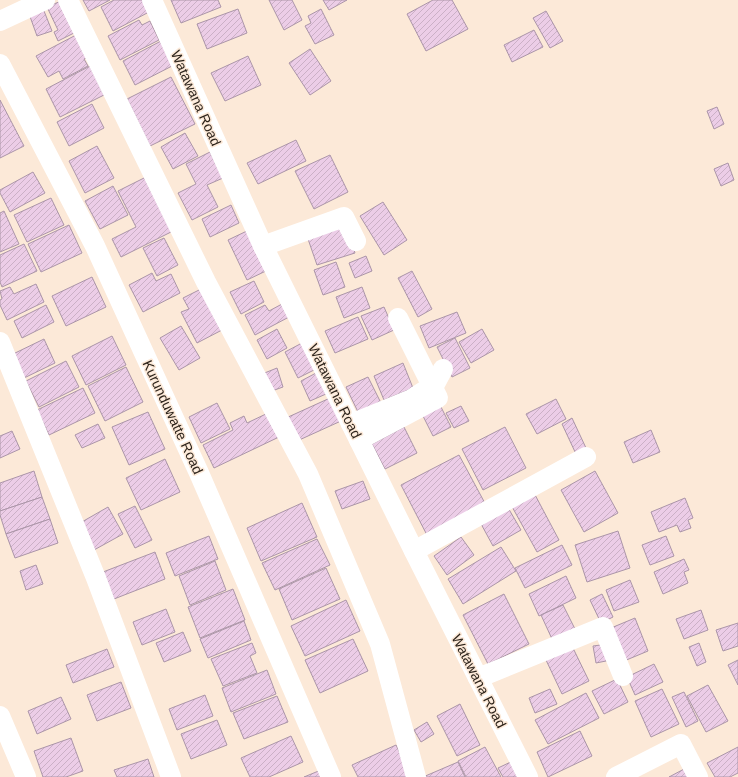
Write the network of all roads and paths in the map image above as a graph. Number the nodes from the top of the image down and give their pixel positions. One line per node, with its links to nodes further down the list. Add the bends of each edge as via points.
1 (45, 0): 4 (street)
2 (68, 0): 21 (street, via 206,282 308,474 380,644)
3 (152, 0): 7 (street, Watawana Road)
4 (0, 22)
5 (0, 64): 20 (street, Kurunduwatte Road, via 94,246 199,473)
6 (356, 241): 7 (street, via 344,217)
7 (263, 246): 12 (street, Watawana Road)
8 (398, 318): 11 (street)
9 (0, 342): 19 (street, via 96,578)
10 (443, 369): 11 (street)
11 (432, 386): 12 (street)
12 (355, 432): 14 (street, Watawana Road)
13 (586, 457): 14 (street)
14 (414, 551): 16 (street, Watawana Road)
15 (623, 676): 16 (street, via 603,627)
16 (478, 678): 22 (street, Watawana Road)
17 (0, 716): 18 (street)
18 (26, 777)
19 (171, 777)
20 (331, 777)
21 (416, 777)
22 (528, 777)
23 (616, 777): 24 (street, via 681,744)
24 (698, 777)

